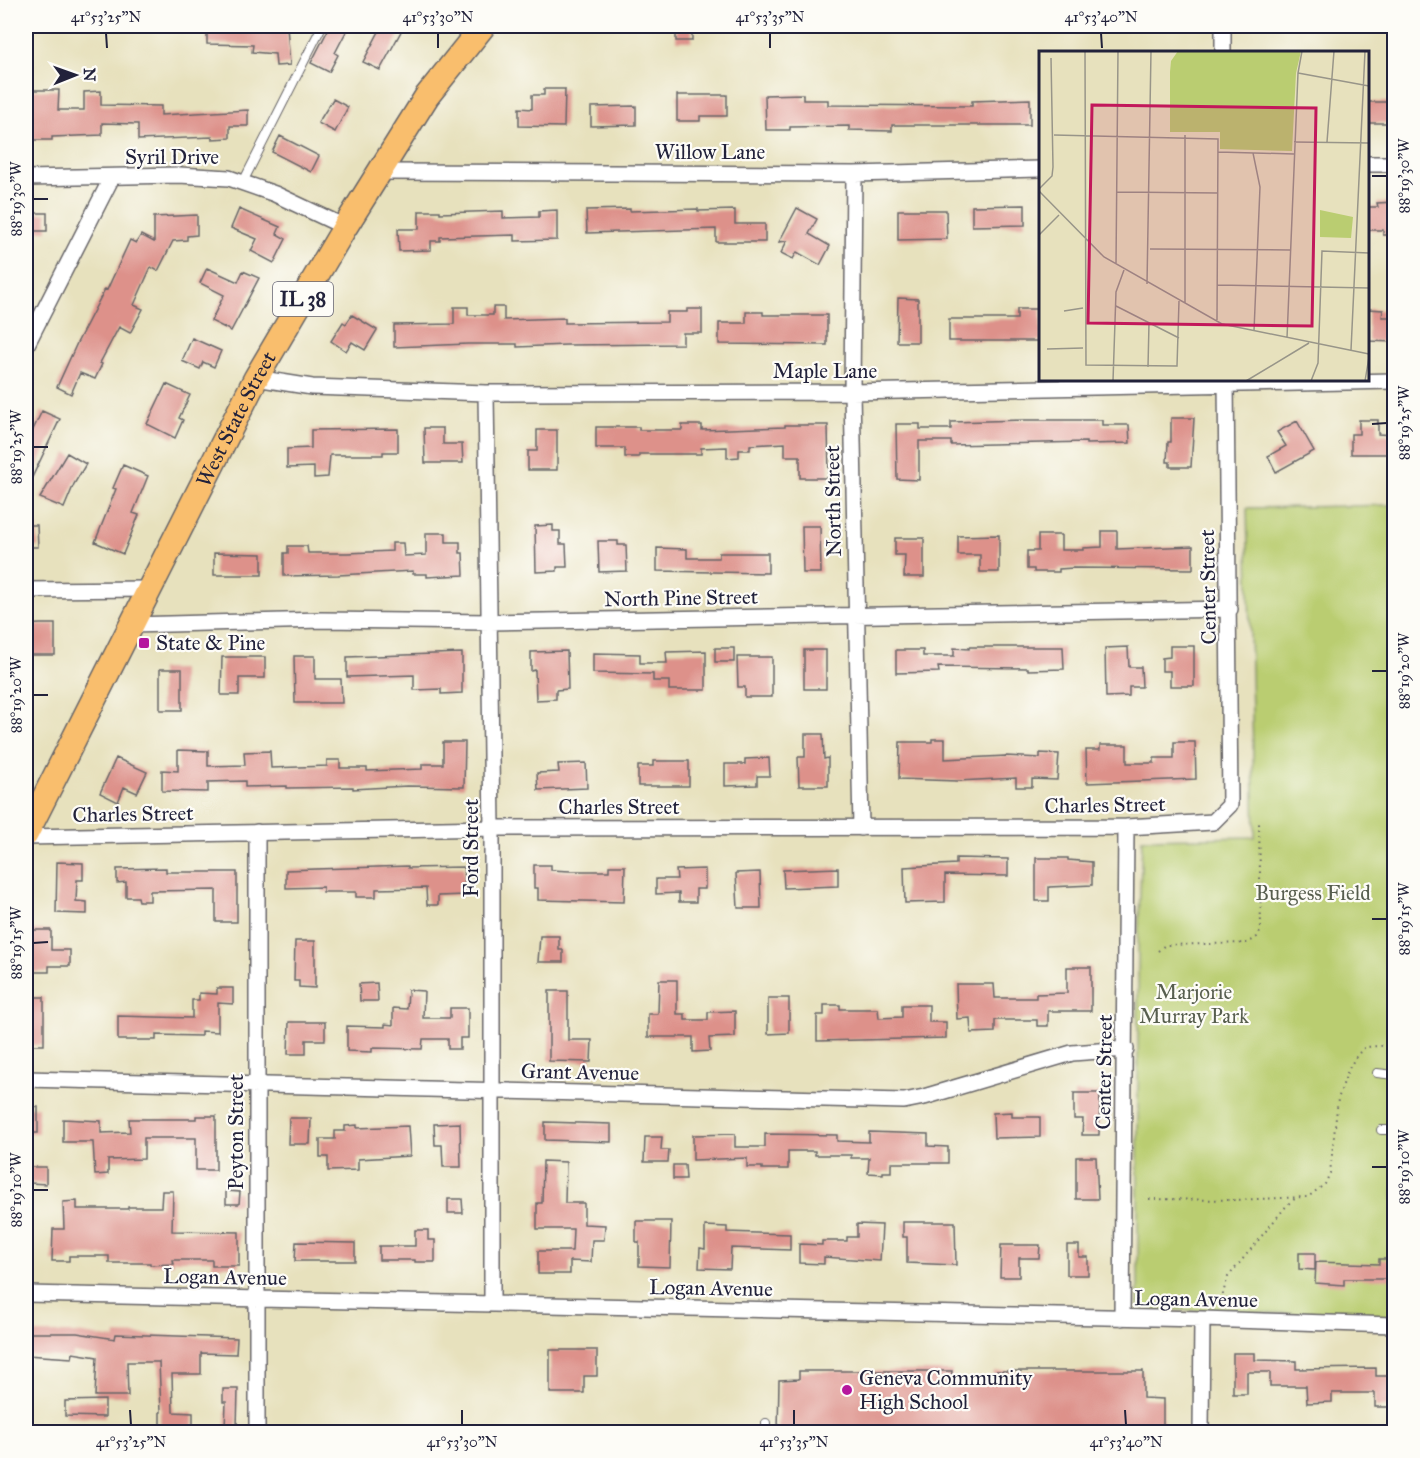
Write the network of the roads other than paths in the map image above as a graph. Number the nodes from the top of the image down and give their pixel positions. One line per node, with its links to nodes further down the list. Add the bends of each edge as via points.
1 (322, 26): 12 (lane)
2 (483, 26): 8 (main road, West State Street / IL 38, via 427,96)
3 (1223, 26): 4 (street)
4 (1223, 51)
5 (1369, 164): 6 (street)
6 (1395, 164)
7 (1039, 169): 9 (street, Willow Lane)
8 (379, 172): 9 (street, Willow Lane); 13 (main road, West State Street / IL 38)
9 (854, 174): 18 (street, North Street)
10 (112, 177): 11 (street, Syril Drive); 12 (street, Syril Drive, via 202,175); 14 (street)
11 (26, 178)
12 (243, 182): 13 (street, Syril Drive)
13 (345, 227): 15 (main road, West State Street / IL 38)
14 (26, 346)
15 (256, 378): 19 (street, Maple Lane, via 312,387); 20 (main road, West State Street / IL 38)
16 (1226, 381): 17 (street, Maple Lane); 18 (street, Maple Lane); 22 (street, Center Street)
17 (1395, 381)
18 (852, 392): 19 (street, Maple Lane); 23 (street, North Street)
19 (486, 393): 24 (street, Ford Street)
20 (150, 589): 21 (street); 25 (main road, West State Street / IL 38)
21 (26, 590)
22 (1230, 609): 23 (street, North Pine Street); 26 (street, Center Street, via 1230,806)
23 (856, 616): 24 (street, North Pine Street); 29 (street, North Street)
24 (490, 622): 25 (street, North Pine Street, via 321,620); 28 (street, Ford Street)
25 (132, 625): 31 (main road, West State Street / IL 38)
26 (1213, 822): 27 (street, Charles Street)
27 (1126, 827): 29 (street, Charles Street); 32 (street, Center Street)
28 (492, 828): 29 (street, Charles Street); 30 (street, Charles Street); 37 (street, Ford Street)
29 (861, 828)
30 (257, 832): 31 (street, Charles Street); 36 (street, Peyton Street)
31 (26, 836)
32 (1126, 1049): 37 (street, Grant Avenue, via 1072,1053 904,1101); 43 (street, Center Street)
33 (1377, 1073): 34 (lane)
34 (1395, 1075)
35 (26, 1079): 36 (street, Grant Avenue)
36 (258, 1086): 37 (street, Grant Avenue); 41 (street, Peyton Street)
37 (493, 1091): 42 (street, Ford Street)
38 (1381, 1130): 39 (lane)
39 (1395, 1130)
40 (26, 1294): 41 (street, Logan Avenue)
41 (257, 1299): 42 (street, Logan Avenue); 47 (street, Peyton Street)
42 (492, 1304): 43 (street, Logan Avenue)
43 (1122, 1318): 44 (street, Logan Avenue)
44 (1202, 1319): 45 (street, Logan Avenue); 49 (street)
45 (1395, 1325)
46 (766, 1423): 48 (lane)
47 (257, 1432)
48 (766, 1432)
49 (1201, 1432)

